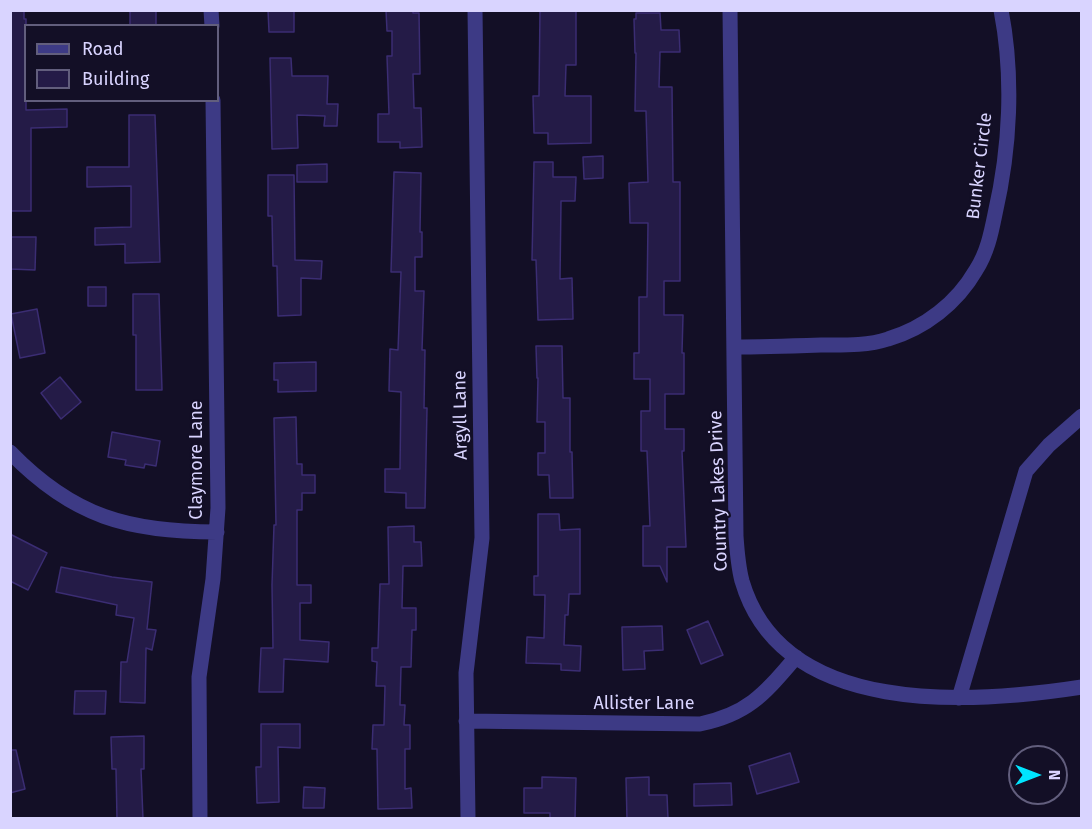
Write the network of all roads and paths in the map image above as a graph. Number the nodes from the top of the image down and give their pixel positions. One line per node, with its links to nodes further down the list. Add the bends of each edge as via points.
1 (476, 10): 12 (street, Argyll Lane, via 482,538 467,653)
2 (730, 10): 5 (street, Country Lakes Drive)
3 (1001, 10): 5 (street, Bunker Circle, via 1008,95 1001,190 983,257 961,292 918,327 888,339 856,344)
4 (213, 102): 8 (street, Claymore Lane)
5 (734, 347): 9 (street, Country Lakes Drive, via 739,568 752,605 768,630)
6 (1082, 416): 11 (street, via 1026,471)
7 (10, 452): 8 (street, via 63,497 99,515 156,530)
8 (217, 532): 13 (street, Claymore Lane, via 199,677)
9 (796, 657): 11 (street, Country Lakes Drive, via 862,687); 12 (street, Allister Lane, via 767,691 748,706 728,717 700,724)
10 (1082, 687): 11 (street, Country Lakes Drive, via 1030,695)
11 (959, 698)
12 (466, 722): 14 (street, Argyll Lane)
13 (200, 819)
14 (468, 819)

